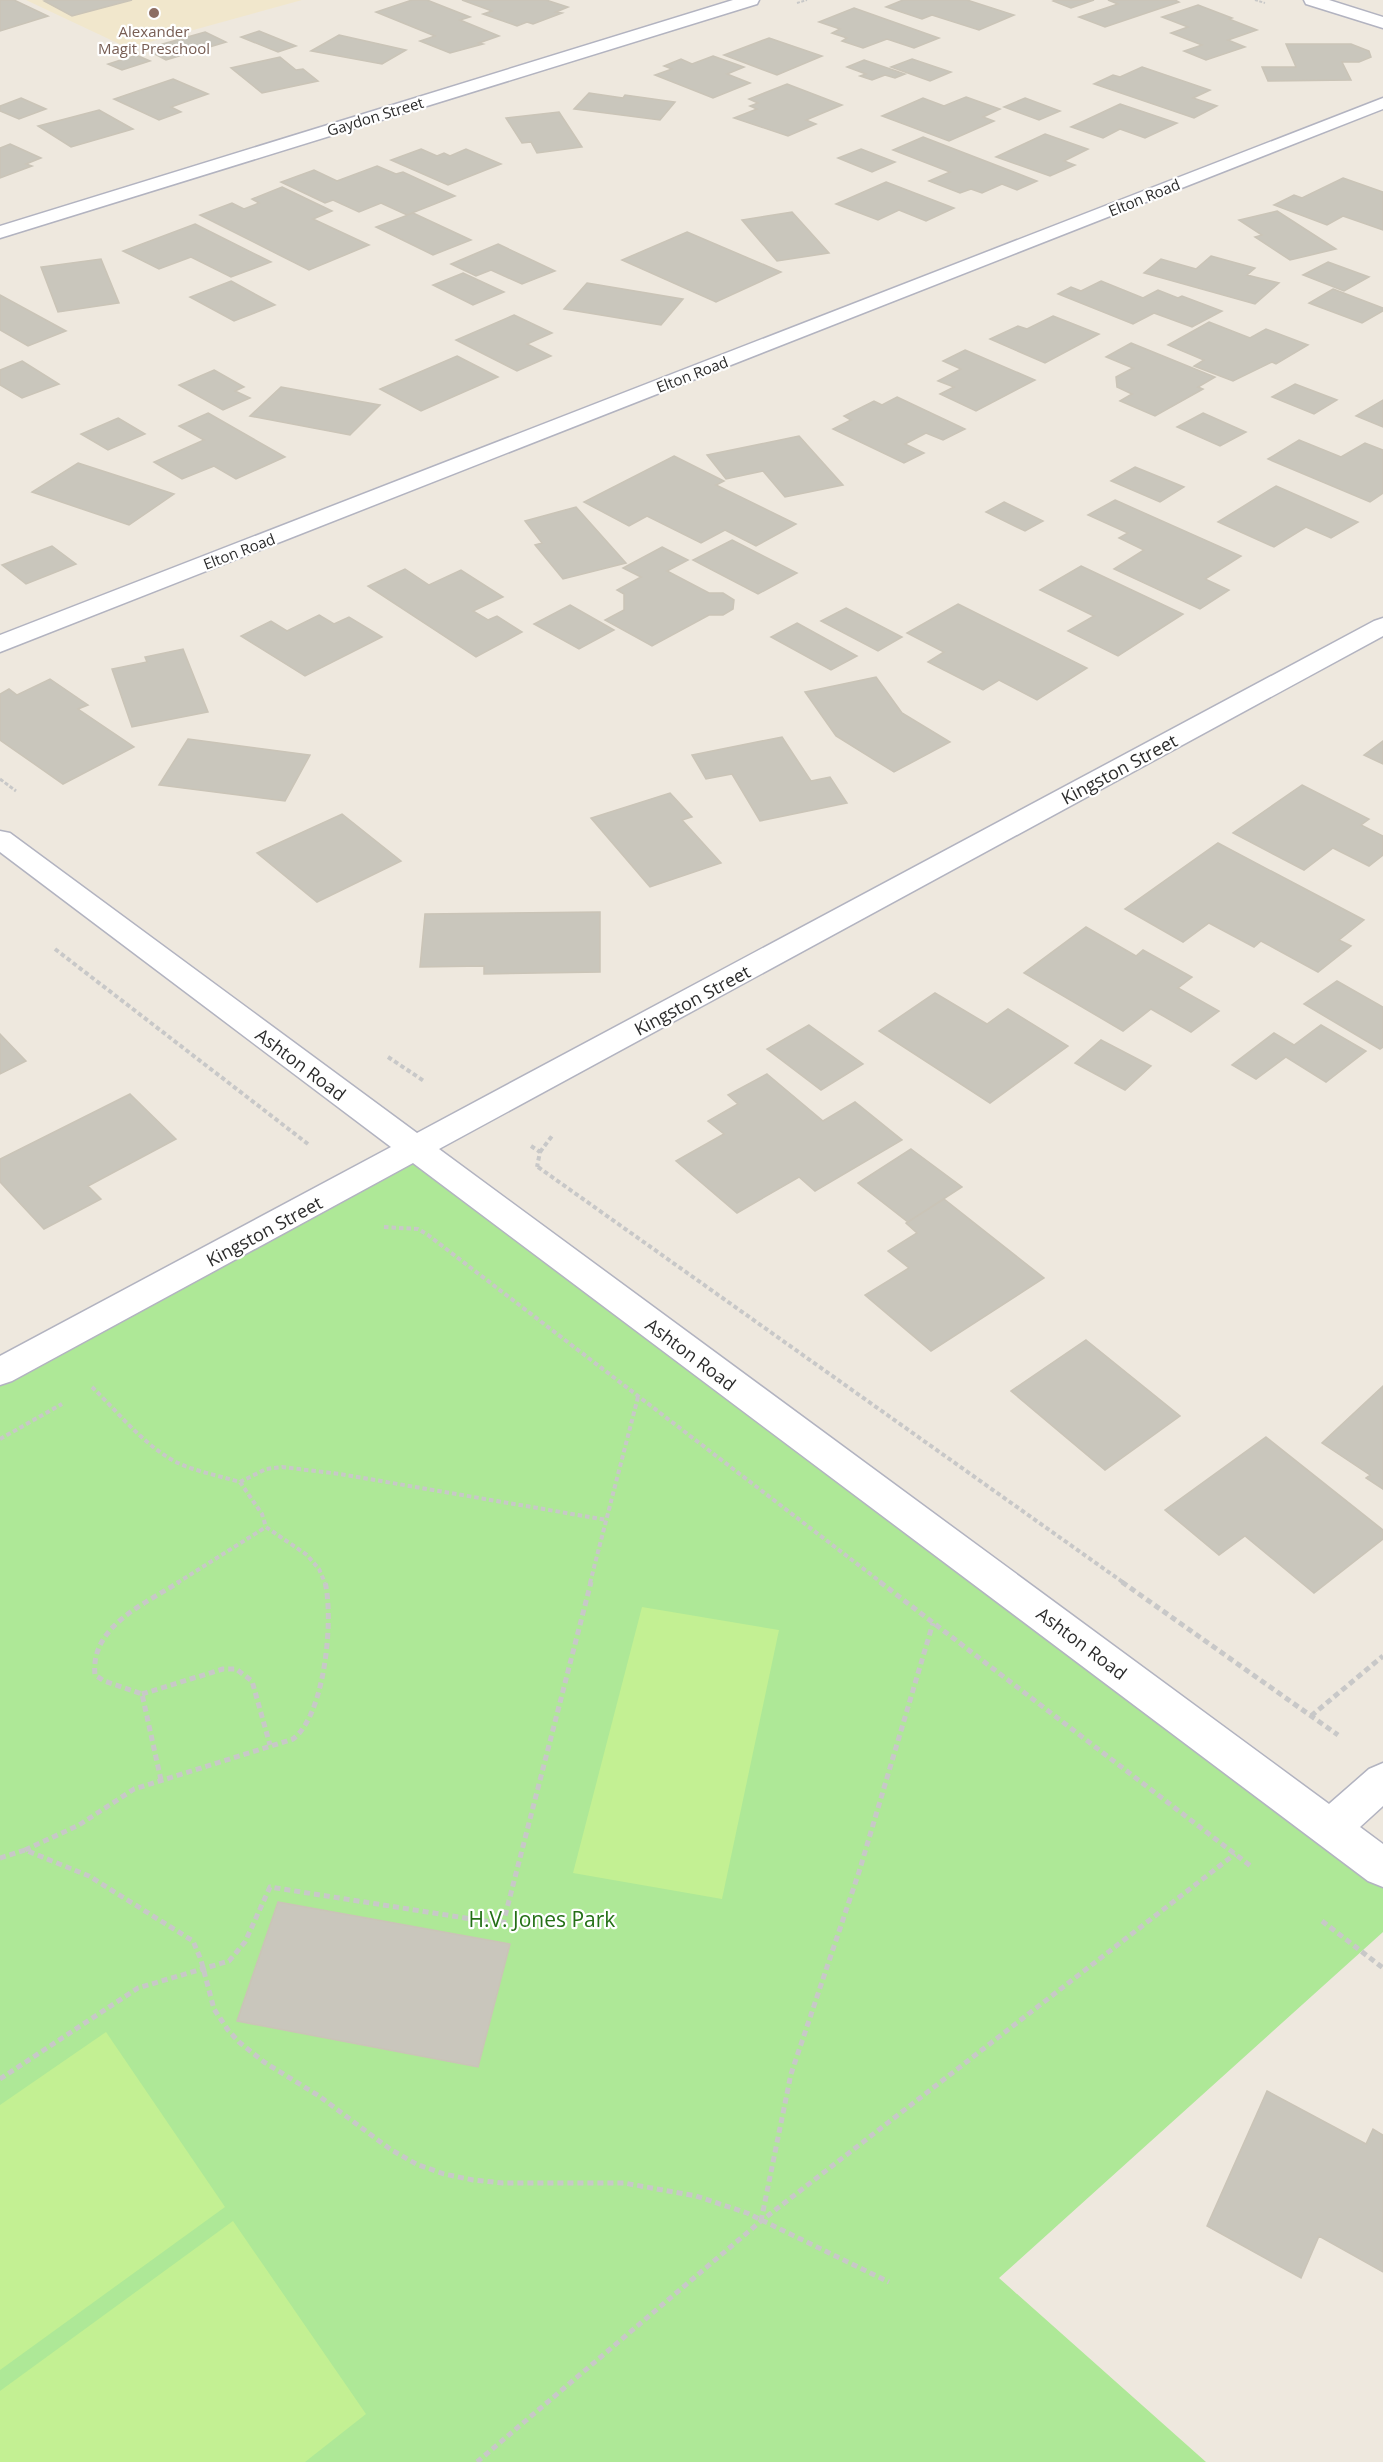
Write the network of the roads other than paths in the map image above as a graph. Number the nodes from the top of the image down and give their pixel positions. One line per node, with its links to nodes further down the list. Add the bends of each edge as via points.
1 (751, 0): 5 (street, Gaydon Street)
2 (1312, 0): 3 (street)
3 (1383, 23)
4 (1383, 103): 7 (street, Elton Road)
5 (0, 232)
6 (1383, 626): 9 (street, Kingston Street)
7 (0, 644)
8 (0, 839): 9 (street, Ashton Road)
9 (416, 1150): 10 (street, Kingston Street); 12 (street, Ashton Road)
10 (0, 1372)
11 (1383, 1781): 12 (street)
12 (1330, 1828): 13 (street, Ashton Road)
13 (1383, 1868)

